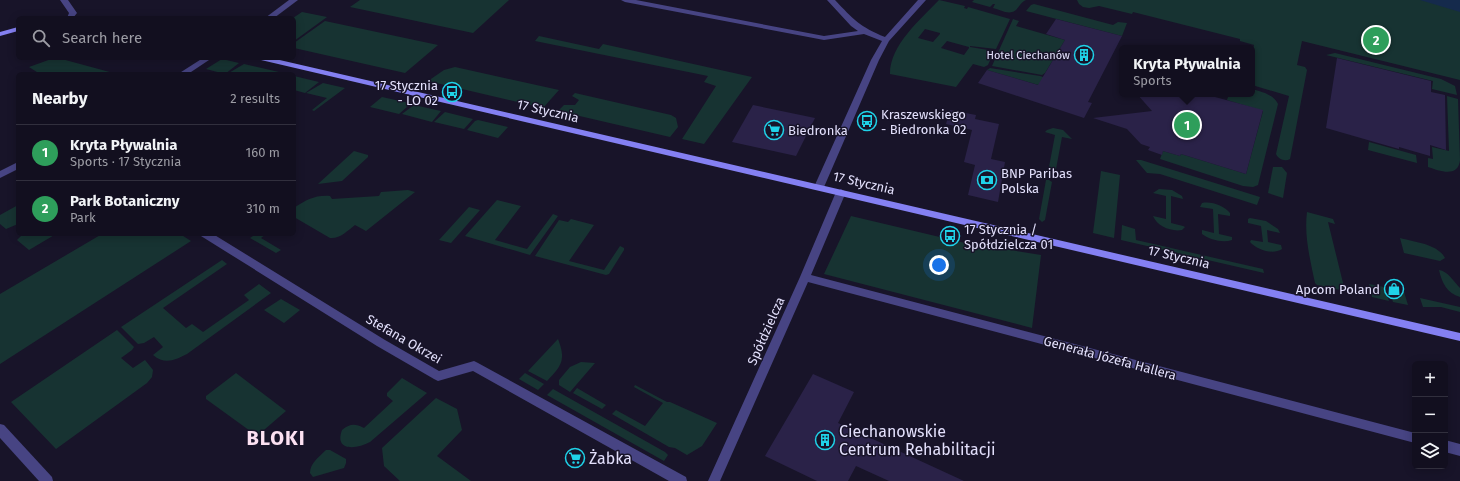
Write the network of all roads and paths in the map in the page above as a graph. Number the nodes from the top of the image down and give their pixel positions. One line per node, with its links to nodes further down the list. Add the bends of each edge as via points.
1 (64, 0): 6 (street, via 73,13)
2 (294, 0): 7 (street)
3 (625, 0): 9 (street, via 816,37 832,38)
4 (831, 0): 9 (street)
5 (922, 0): 11 (street)
6 (69, 16)
7 (272, 16)
8 (16, 30): 10 (street)
9 (865, 32): 11 (street)
10 (0, 34)
11 (886, 40): 17 (street, via 868,74)
12 (205, 60): 14 (street)
13 (270, 60): 17 (street, 17 Stycznia)
14 (185, 72)
15 (16, 166): 16 (street)
16 (0, 175)
17 (819, 187): 18 (street, 17 Stycznia)
18 (841, 192): 20 (street, Spółdzielcza); 21 (street, 17 Stycznia)
19 (208, 236): 27 (street, Stefana Okrzei, via 438,376 474,366)
20 (805, 277): 23 (street, Generała Józefa Hallera); 28 (street, Spółdzielcza)
21 (1460, 337)
22 (0, 429): 26 (street)
23 (1412, 437)
24 (1448, 447): 25 (street)
25 (1460, 450)
26 (47, 481)
27 (681, 481)
28 (714, 481)

